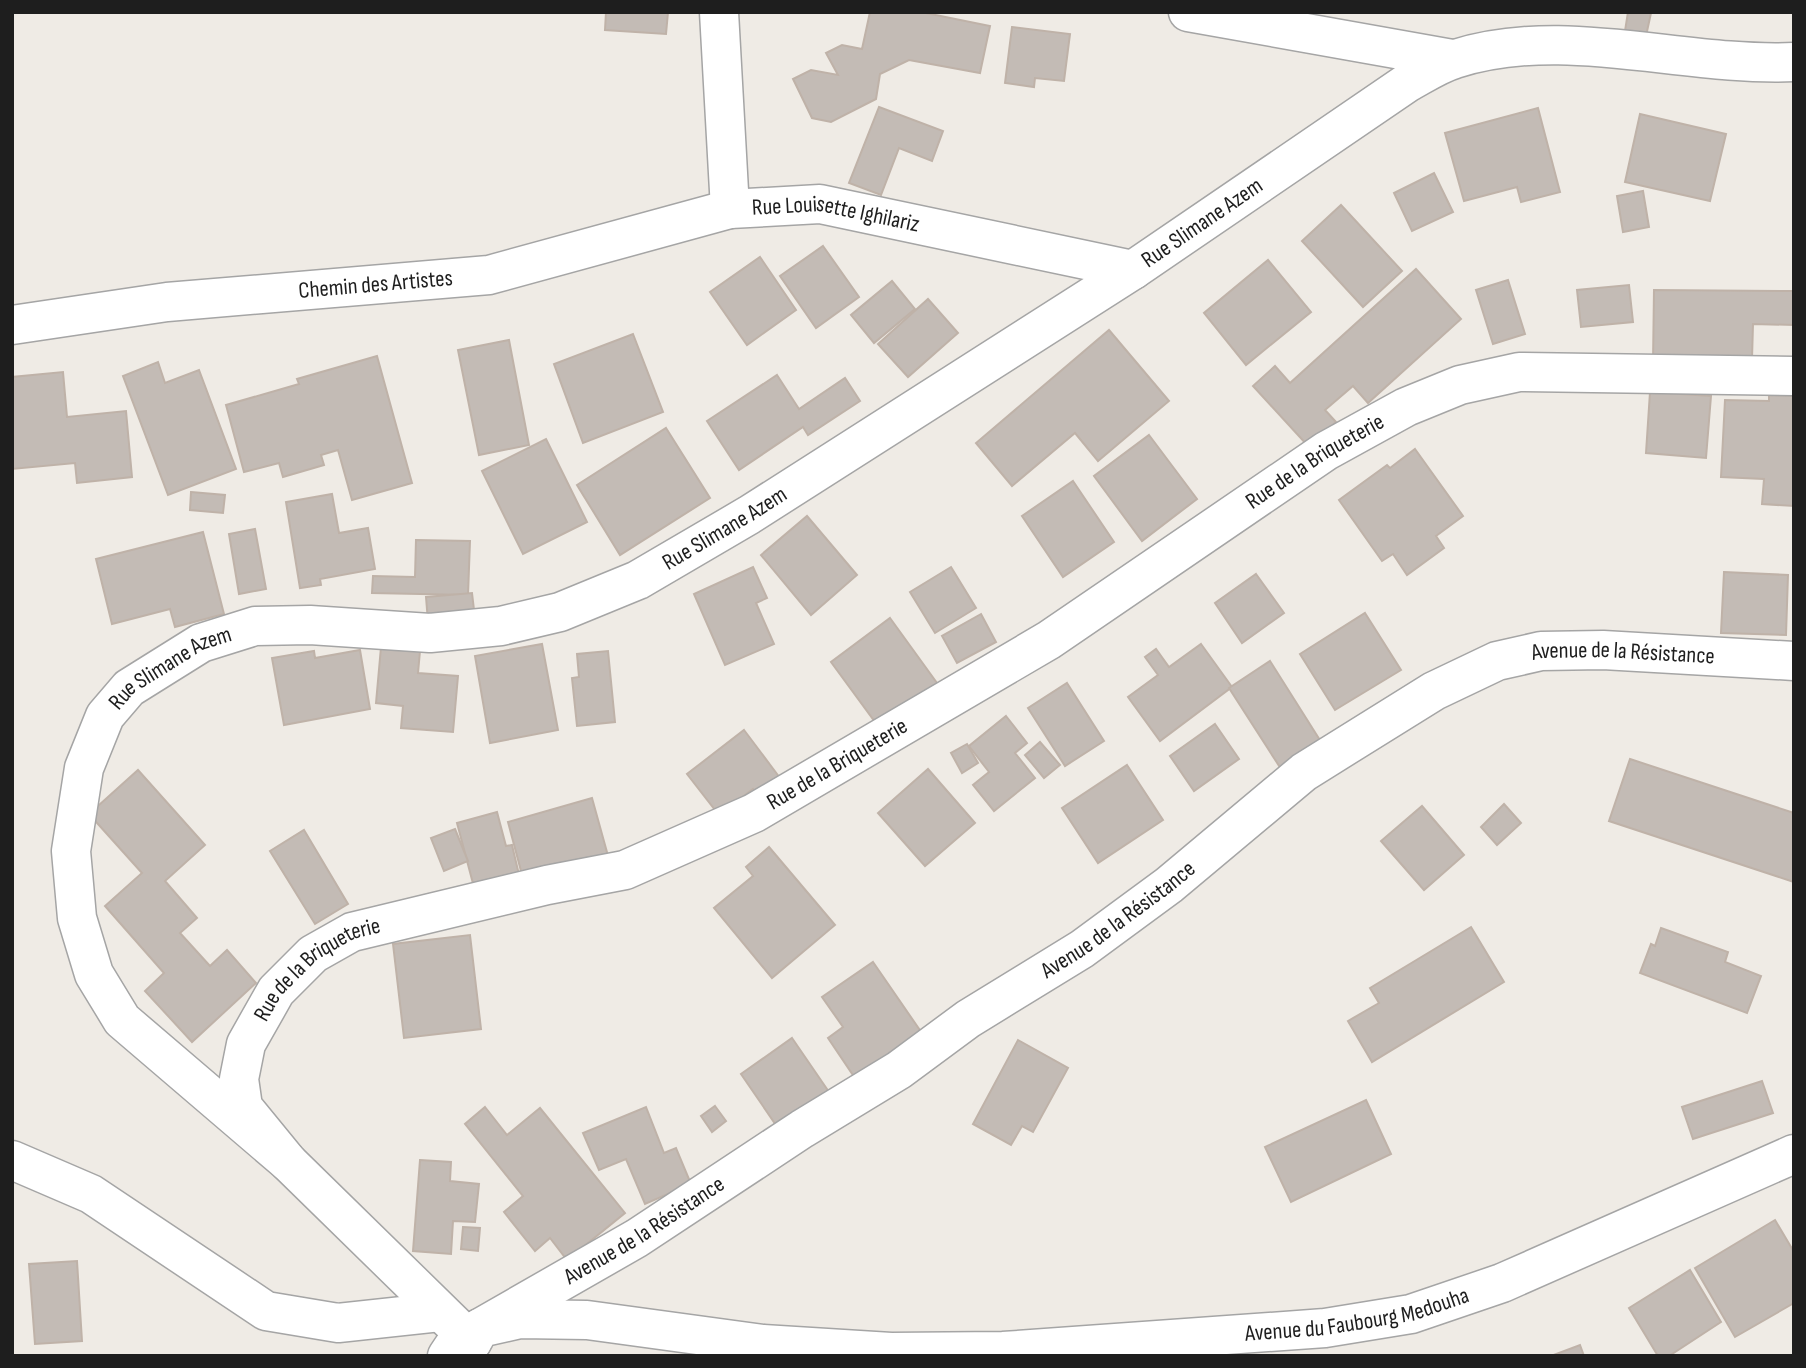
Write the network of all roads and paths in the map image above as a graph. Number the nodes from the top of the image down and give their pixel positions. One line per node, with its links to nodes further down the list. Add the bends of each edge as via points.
1 (719, 12): 5 (street, Rue Louisette Ighilariz)
2 (1188, 12): 3 (street)
3 (1452, 59): 4 (street, Rue Slimane Azem, via 1498,48 1552,44 1738,62); 6 (street, Rue Slimane Azem, via 1407,83)
4 (1794, 62)
5 (730, 209): 6 (street, Rue Louisette Ighilariz, via 820,204); 7 (street, Chemin des Artistes, via 489,275 167,302)
6 (1133, 270): 12 (street, Rue Slimane Azem, via 749,515 638,580 560,612 501,626 430,633 255,626 201,643 129,688 105,716 84,768 71,851 77,918 94,974 122,1020)
7 (12, 325)
8 (1794, 376): 12 (street, Rue de la Briqueterie, via 1519,372 1460,384 1406,407 1326,452 1049,639 754,813 625,870 352,932 313,954 276,992 246,1044 239,1079 243,1107)
9 (1794, 661): 14 (street, Avenue de la Résistance, via 1541,651 1497,661 1434,691 1304,772 1169,885 1082,949 637,1238)
10 (1794, 1154): 15 (street, Avenue du Faubourg Medouha, via 1502,1283 1411,1314 1325,1328 1003,1352)
11 (12, 1160): 13 (street, via 91,1194 266,1311 338,1323)
12 (288, 1162): 13 (street, Rue de la Briqueterie)
13 (440, 1312): 14 (street, Rue de la Briqueterie)
14 (466, 1342): 15 (street, Avenue du Faubourg Medouha, via 520,1319 587,1320)
15 (760, 1350)

